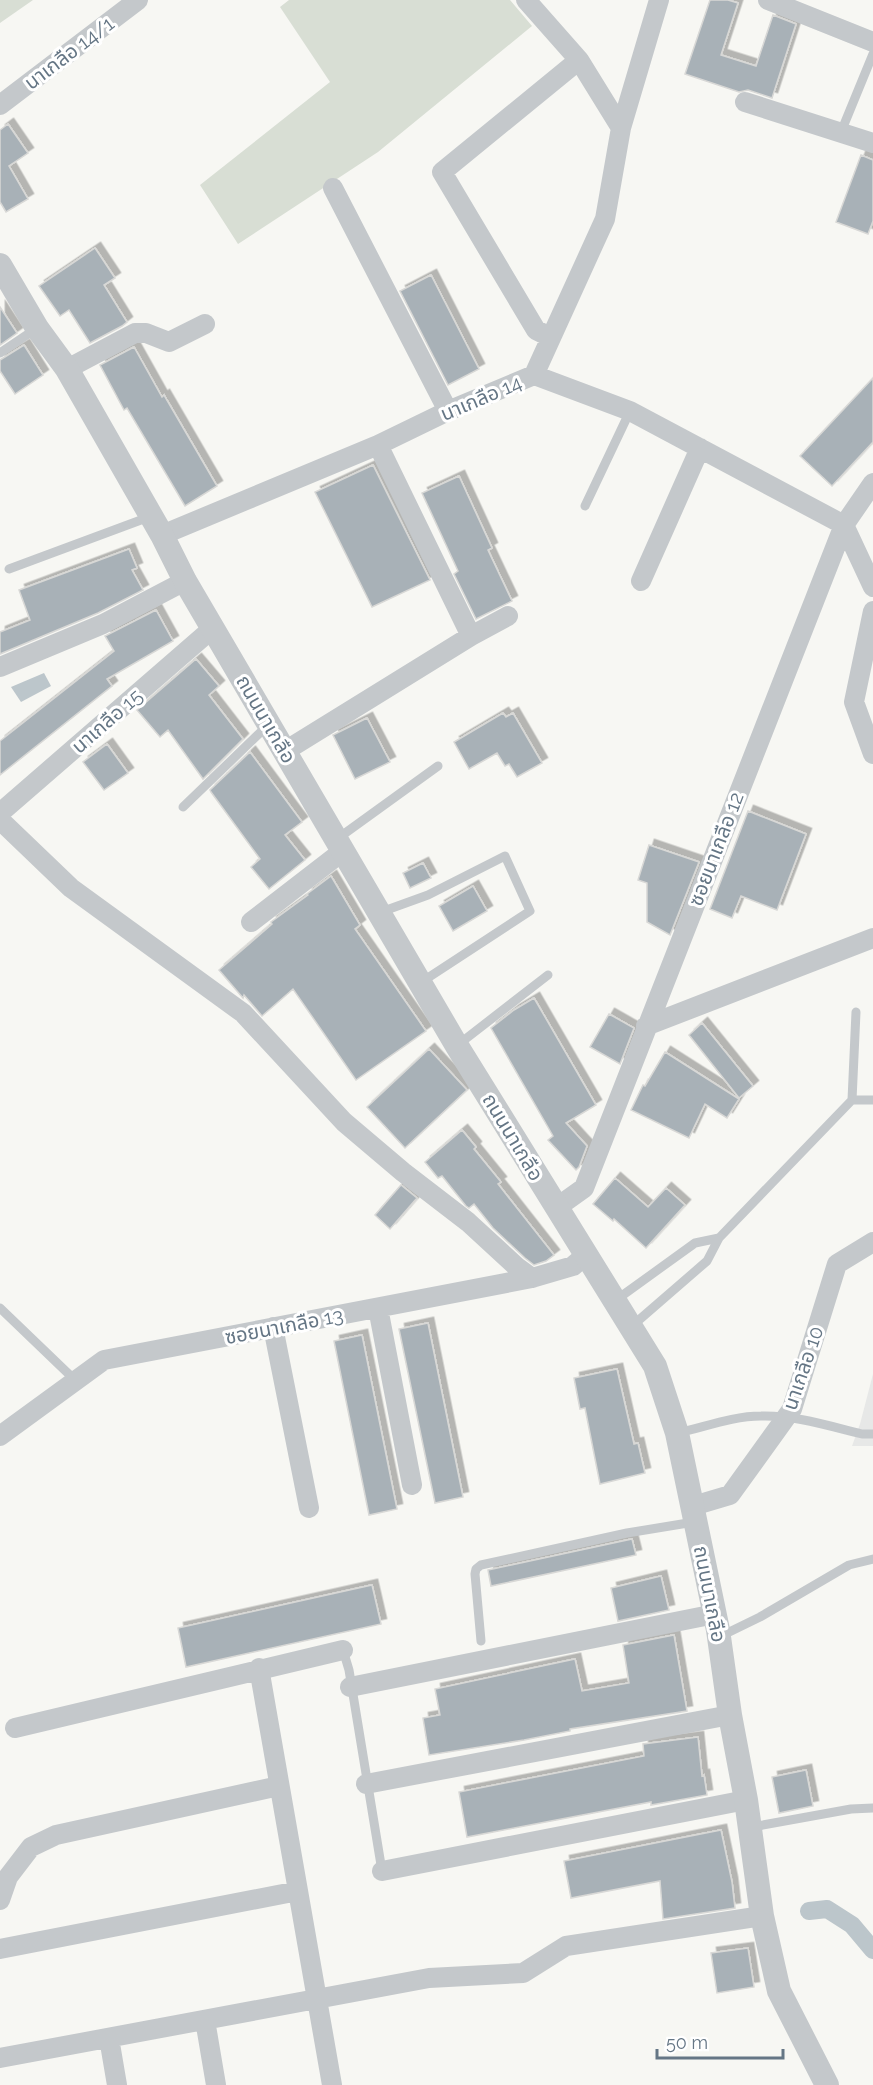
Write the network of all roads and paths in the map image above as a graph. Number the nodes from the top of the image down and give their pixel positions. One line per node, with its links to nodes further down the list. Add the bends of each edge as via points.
1 (138, 0): 9 (street, นาเกลือ 14/1)
2 (526, 0): 7 (street)
3 (659, 0): 10 (street, นาเกลือ 14)
4 (768, 0): 5 (street)
5 (873, 42)
6 (873, 54): 11 (lane)
7 (579, 60): 10 (street); 17 (street, via 442,172 536,330)
8 (745, 102): 11 (street)
9 (0, 105)
10 (621, 128): 17 (street, นาเกลือ 14, via 605,219)
11 (841, 132): 12 (street)
12 (873, 143)
13 (333, 188): 21 (street)
14 (0, 265): 16 (street, ถนนนาเกลือ)
15 (205, 324): 19 (street, via 168,342 135,333)
16 (37, 328): 18 (lane); 19 (street, ถนนนาเกลือ)
17 (550, 337): 20 (street, นาเกลือ 14)
18 (0, 353)
19 (67, 369): 28 (street, ถนนนาเกลือ)
20 (534, 375): 21 (street, นาเกลือ 14); 22 (street)
21 (448, 411): 23 (street, นาเกลือ 14)
22 (630, 411): 24 (street); 26 (lane)
23 (378, 445): 28 (street, นาเกลือ 14); 36 (street)
24 (700, 448): 27 (street); 31 (street)
25 (873, 483): 27 (street, ซอยนาเกลือ 12)
26 (585, 506)
27 (844, 525): 32 (street); 52 (street, ซอยนาเกลือ 12)
28 (157, 526): 29 (lane); 30 (street, ถนนนาเกลือ)
29 (9, 569)
30 (185, 581): 35 (street, ถนนนาเกลือ); 37 (street, via 103,624)
31 (641, 581)
32 (873, 587)
33 (873, 611): 40 (street, via 854,702)
34 (508, 616): 36 (street)
35 (213, 628): 38 (street, ถนนนาเกลือ); 43 (street, นาเกลือ 15)
36 (471, 636): 39 (street)
37 (0, 667)
38 (269, 724): 39 (street, ถนนนาเกลือ); 42 (lane)
39 (285, 751): 45 (street, ถนนนาเกลือ)
40 (873, 754)
41 (438, 766): 45 (lane)
42 (183, 807)
43 (0, 813)
44 (0, 820): 60 (street, via 71,888 243,1012 344,1122)
45 (340, 845): 46 (street, ถนนนาเกลือ); 47 (street)
46 (378, 913): 50 (street, ถนนนาเกลือ); 50 (lane, via 428,895 505,856 530,911)
47 (251, 922)
48 (873, 938): 52 (street)
49 (548, 975): 53 (lane)
50 (420, 983): 53 (street, ถนนนาเกลือ)
51 (856, 1012): 54 (lane)
52 (646, 1026): 56 (street, ซอยนาเกลือ 12, via 584,1188)
53 (457, 1046): 56 (street, ถนนนาเกลือ)
54 (852, 1100): 55 (lane); 57 (lane)
55 (873, 1100)
56 (556, 1208): 59 (street, ถนนนาเกลือ)
57 (719, 1238): 61 (lane, via 695,1243); 65 (lane, via 707,1261)
58 (873, 1242): 67 (street, นาเกลือ 10, via 837,1264)
59 (586, 1255): 60 (street, ซอยนาเกลือ 13, via 573,1266); 61 (street, ถนนนาเกลือ)
60 (532, 1278): 63 (street, ซอยนาเกลือ 13)
61 (615, 1301): 65 (street, ถนนนาเกลือ)
62 (0, 1308): 66 (lane)
63 (378, 1308): 64 (street, ซอยนาเกลือ 13); 72 (street)
64 (273, 1328): 66 (street, ซอยนาเกลือ 13, via 104,1360); 73 (street)
65 (631, 1328): 69 (street, ถนนนาเกลือ, via 655,1366)
66 (76, 1381): 71 (street, ซอยนาเกลือ 13)
67 (787, 1417): 69 (lane, via 748,1417); 70 (lane); 74 (street, นาเกลือ 10, via 730,1495)
68 (873, 1423): 70 (lane)
69 (677, 1433): 74 (street, ถนนนาเกลือ)
70 (871, 1434)
71 (0, 1436)
72 (412, 1485)
73 (309, 1508)
74 (694, 1514): 76 (street, ถนนนาเกลือ); 77 (lane, via 481,1565 475,1574)
75 (873, 1559): 76 (lane, via 849,1564 760,1617)
76 (717, 1625): 80 (street); 81 (street, ถนนนาเกลือ)
77 (481, 1641)
78 (343, 1650): 79 (street); 80 (lane)
79 (259, 1668): 82 (street); 84 (street)
80 (350, 1687): 83 (lane)
81 (730, 1715): 83 (street); 85 (street, ถนนนาเกลือ)
82 (15, 1728)
83 (366, 1784): 88 (lane)
84 (279, 1786): 89 (street); 90 (street, via 56,1835 31,1847 8,1877)
85 (746, 1800): 87 (street, ถนนนาเกลือ); 88 (street)
86 (873, 1808): 87 (lane)
87 (749, 1828): 91 (street, ถนนนาเกลือ)
88 (382, 1871)
89 (298, 1891): 92 (street); 93 (street)
90 (0, 1900)
91 (762, 1916): 93 (street, via 566,1946 523,1973 429,1978); 100 (street, ถนนนาเกลือ, via 779,1991)
92 (0, 1949)
93 (317, 2000): 94 (street); 99 (street)
94 (205, 2020): 95 (street); 98 (street)
95 (110, 2038): 96 (street); 97 (street)
96 (0, 2058)
97 (117, 2085)
98 (216, 2085)
99 (332, 2085)
100 (827, 2085)

